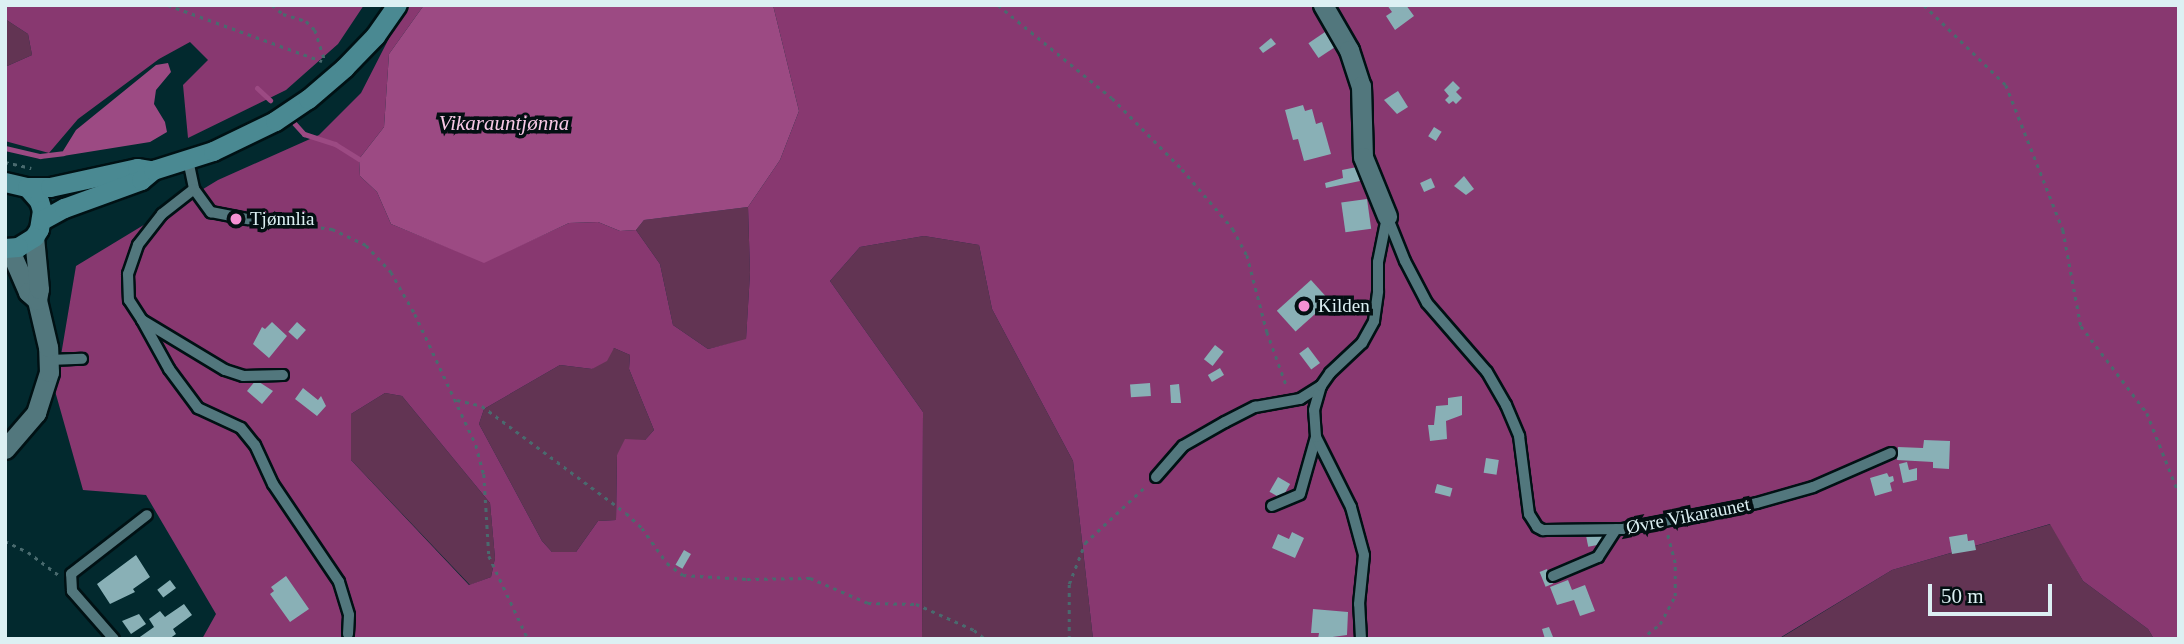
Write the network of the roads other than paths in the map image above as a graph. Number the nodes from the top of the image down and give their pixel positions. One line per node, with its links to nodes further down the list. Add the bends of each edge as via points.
1 (397, 5): 3 (main road, via 375,36 308,99 239,140)
2 (1323, 5): 8 (street, Øvre Vikaraunet, via 1349,50 1361,86 1363,157)
3 (188, 160): 4 (main road); 7 (lane)
4 (153, 170): 5 (main road, via 137,168 50,187); 10 (main road, via 141,180 64,208)
5 (33, 179): 6 (main road); 10 (main road, via 39,201)
6 (5, 182)
7 (194, 189): 9 (lane, via 211,212); 13 (lane, via 155,221 138,244 127,286 129,300)
8 (1387, 216): 17 (lane, via 1374,320 1362,343); 24 (lane, Øvre Vikaraunet, via 1427,303 1487,372 1506,405 1519,436 1529,514 1537,527)
9 (248, 219)
10 (38, 228): 11 (main road, via 27,243); 12 (street)
11 (7, 248): 12 (street)
12 (37, 300): 15 (street)
13 (142, 320): 16 (lane, via 234,374); 26 (lane, via 169,369 198,408 241,428 255,445 274,484 339,582 349,615)
14 (82, 359): 15 (lane)
15 (49, 360): 19 (street, via 36,413)
16 (283, 375)
17 (1321, 386): 18 (lane, via 1314,410); 21 (lane, via 1292,402 1255,407 1206,432 1183,446)
18 (1317, 437): 22 (lane, via 1300,494); 28 (lane, via 1351,507 1362,544)
19 (5, 449)
20 (1891, 453): 24 (lane, Øvre Vikaraunet, via 1814,487 1757,503)
21 (1156, 477)
22 (1272, 506)
23 (147, 515): 27 (lane, via 76,569 69,583 77,599)
24 (1616, 529): 25 (lane, via 1598,557)
25 (1553, 576)
26 (348, 634)
27 (114, 639)
28 (1361, 639)

